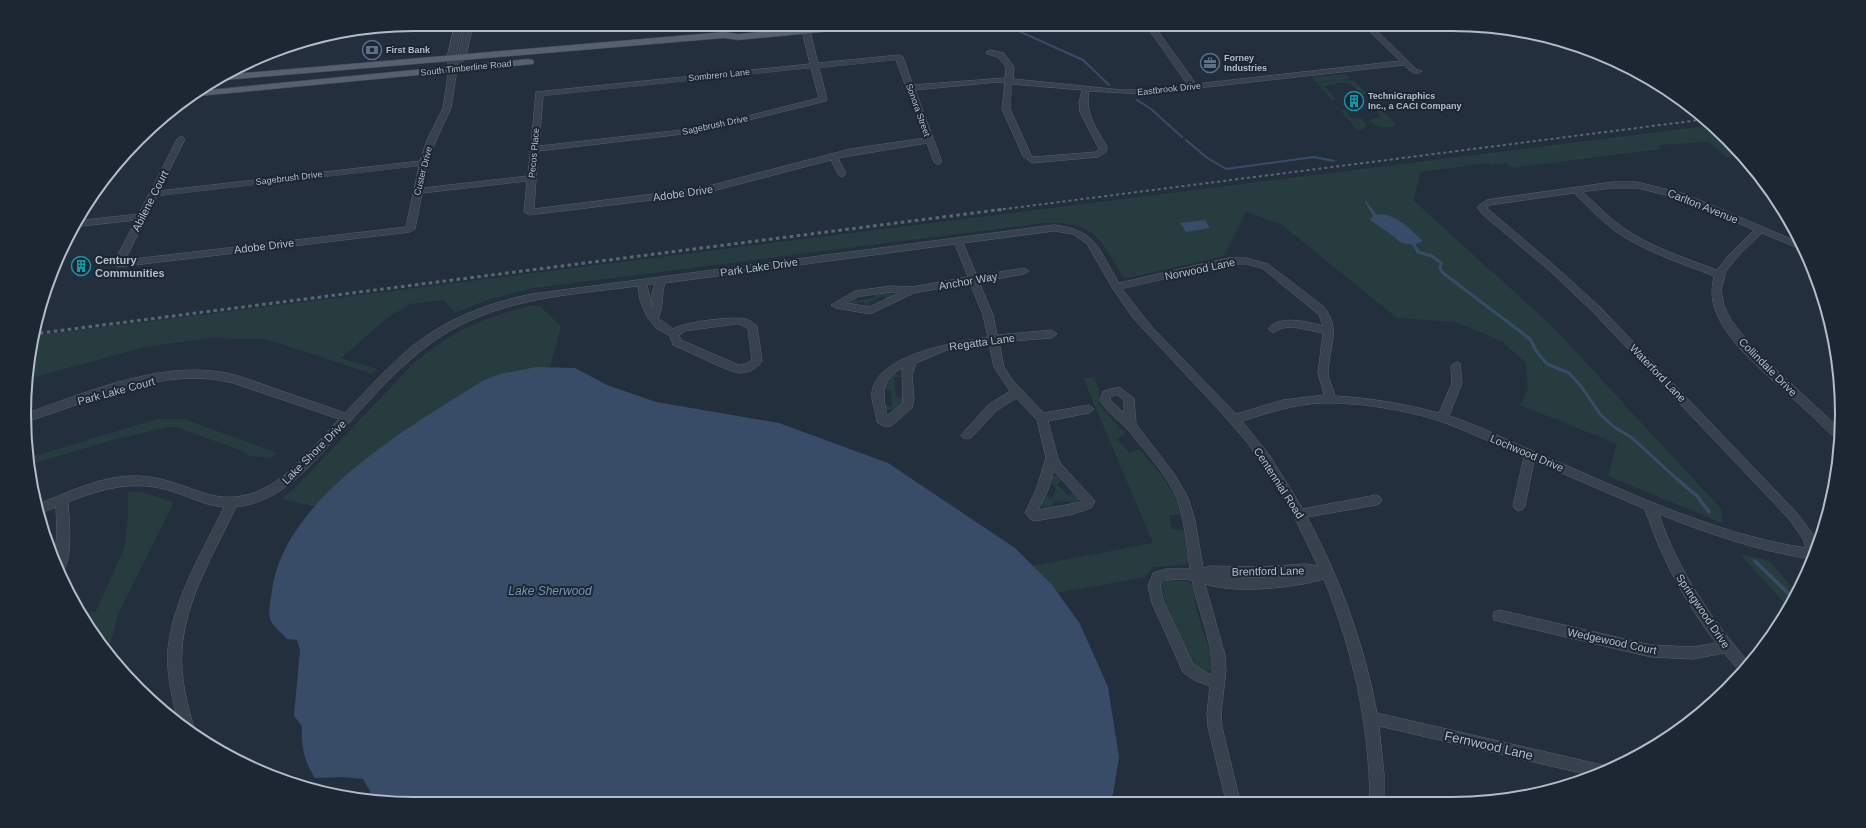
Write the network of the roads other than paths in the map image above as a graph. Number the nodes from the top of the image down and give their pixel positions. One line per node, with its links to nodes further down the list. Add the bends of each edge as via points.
1 (458, 31): 8 (street, Custer Drive)
2 (466, 31): 8 (street, Custer Drive)
3 (806, 31): 6 (main road, South Timberline Road); 11 (street, Sagebrush Drive)
4 (1154, 31): 16 (street)
5 (1373, 31): 10 (street)
6 (738, 37): 8 (main road, South Timberline Road, via 724,35); 12 (main road, South Timberline Road, via 725,43)
7 (990, 52): 15 (street, via 1001,55 1008,62)
8 (456, 57): 12 (street, Custer Drive); 14 (main road, South Timberline Road)
9 (899, 57): 11 (street, Sombrero Lane); 17 (street, Sonora Street)
10 (1404, 63): 13 (street); 16 (street, Eastbrook Drive)
11 (815, 65): 20 (street, Sombrero Lane); 23 (street, Sagebrush Drive, via 824,99 700,130)
12 (453, 69): 19 (main road, South Timberline Road); 26 (street, Custer Drive, via 447,108 431,140)
13 (1418, 71)
14 (230, 78)
15 (1010, 80): 17 (street, Eastbrook Drive); 18 (street, Eastbrook Drive); 18 (street, via 1006,104 1008,116 1027,156 1032,160 1098,154 1103,150 1084,112)
16 (1194, 87): 18 (street, Eastbrook Drive, via 1133,92)
17 (910, 88): 22 (street, Sonora Street)
18 (1086, 88)
19 (204, 94)
20 (539, 94): 23 (street, Pecos Place)
21 (181, 139): 31 (street, Abilene Court)
22 (930, 140): 24 (street, Adobe Drive); 25 (street, Sonora Street)
23 (534, 149): 28 (street, Pecos Place)
24 (833, 156): 27 (street); 33 (street, Adobe Drive, via 701,191)
25 (938, 162)
26 (424, 163): 30 (street, Custer Drive); 31 (street, Sagebrush Drive)
27 (842, 174)
28 (531, 178): 30 (street); 33 (street, Pecos Place)
29 (1576, 190): 32 (street, Carlton Avenue, via 1487,202 1482,207); 38 (street, Carlton Avenue, via 1613,185 1651,187 1679,194); 43 (street, via 1608,220 1635,239)
30 (418, 191): 36 (street, Custer Drive)
31 (154, 194): 34 (street, Abilene Court)
32 (1483, 210): 78 (street, Waterford Lane, via 1597,310 1794,516)
33 (529, 212)
34 (142, 216): 35 (street); 41 (street, Abilene Court)
35 (81, 223)
36 (410, 229): 41 (street, Adobe Drive)
37 (1064, 229): 39 (street, Park Lake Drive, via 1054,228); 47 (street, Centennial Road, via 1076,232 1087,239)
38 (1760, 230): 40 (street, Carlton Avenue); 43 (street)
39 (958, 241): 44 (street, Park Lake Drive); 45 (street)
40 (1796, 245)
41 (118, 264)
42 (1024, 271): 45 (street, Anchor Way)
43 (1719, 274): 67 (street, Collindale Drive, via 1717,299 1727,324 1736,336)
44 (661, 280): 46 (street, Park Lake Drive); 49 (street)
45 (974, 280): 48 (street, Anchor Way); 55 (street)
46 (642, 283): 49 (street, via 646,309); 50 (street, Park Lake Drive, via 513,301 479,311)
47 (1116, 287): 52 (street, Norwood Lane, via 1228,261 1252,262 1275,272 1319,308 1327,320); 65 (street, Centennial Road, via 1150,331)
48 (912, 290): 48 (street, Anchor Way, via 870,310 836,305 855,294 891,289)
49 (654, 318): 53 (street, via 663,329)
50 (458, 321): 62 (street, Lake Shore Drive, via 435,334 404,359)
51 (1273, 329): 52 (street, via 1290,324)
52 (1329, 331): 59 (street, Norwood Lane, via 1323,372)
53 (674, 334): 53 (street, via 677,342 733,368 744,369 757,361 753,328 746,322 685,328)
54 (1052, 334): 55 (street, Regatta Lane)
55 (994, 341): 56 (street, Regatta Lane, via 945,348); 58 (street, via 1003,377)
56 (913, 359): 56 (street, Regatta Lane, via 906,371 908,405 888,423 883,422 877,392 884,375)
57 (1456, 366): 64 (street, via 1457,383)
58 (1017, 392): 63 (street); 68 (street, via 992,408)
59 (1331, 399): 64 (street, Lochwood Drive, via 1382,404); 65 (street, Lochwood Drive, via 1283,404)
60 (1089, 408): 63 (street)
61 (31, 416): 62 (street, Park Lake Court, via 136,383 201,375 239,380)
62 (347, 418): 73 (street, Lake Shore Drive, via 286,482 263,495)
63 (1042, 418): 70 (street)
64 (1443, 418): 69 (street, Lochwood Drive)
65 (1234, 419): 77 (street, Centennial Road, via 1268,464)
66 (1130, 425): 82 (street, via 1168,472 1182,498 1189,520)
67 (1834, 431)
68 (967, 435)
69 (1530, 455): 74 (street); 75 (street, Lochwood Drive)
70 (1052, 458): 70 (street, via 1057,467 1089,501 1087,505 1070,510 1034,516 1031,513 1042,490)
71 (62, 500): 73 (street, via 106,485 149,481 220,503); 76 (street); 80 (street, via 64,533)
72 (1376, 500): 77 (street)
73 (232, 503): 88 (street, via 190,594 175,649 177,682)
74 (1519, 506)
75 (1650, 506): 79 (street, Lochwood Drive, via 1751,542); 84 (street, Springwood Drive, via 1663,546 1674,568)
76 (43, 508)
77 (1300, 514): 81 (street, Centennial Road)
78 (1811, 547)
79 (1809, 553)
80 (60, 561)
81 (1328, 572): 82 (street, Brentford Lane, via 1309,579 1277,581 1212,581); 87 (street, Centennial Road, via 1360,661)
82 (1198, 576): 86 (street, via 1220,664); 86 (street, Brentford Lane, via 1162,574 1154,581 1154,586 1158,603 1188,668 1198,676)
83 (1499, 616): 84 (street, Wedgewood Court, via 1651,651 1694,653)
84 (1726, 647): 85 (street, Springwood Drive)
85 (1742, 665)
86 (1218, 683): 90 (street, via 1215,727)
87 (1372, 718): 89 (street, Fernwood Lane); 91 (street, Centennial Road)
88 (185, 721)
89 (1595, 769)
90 (1232, 797)
91 (1377, 797)

